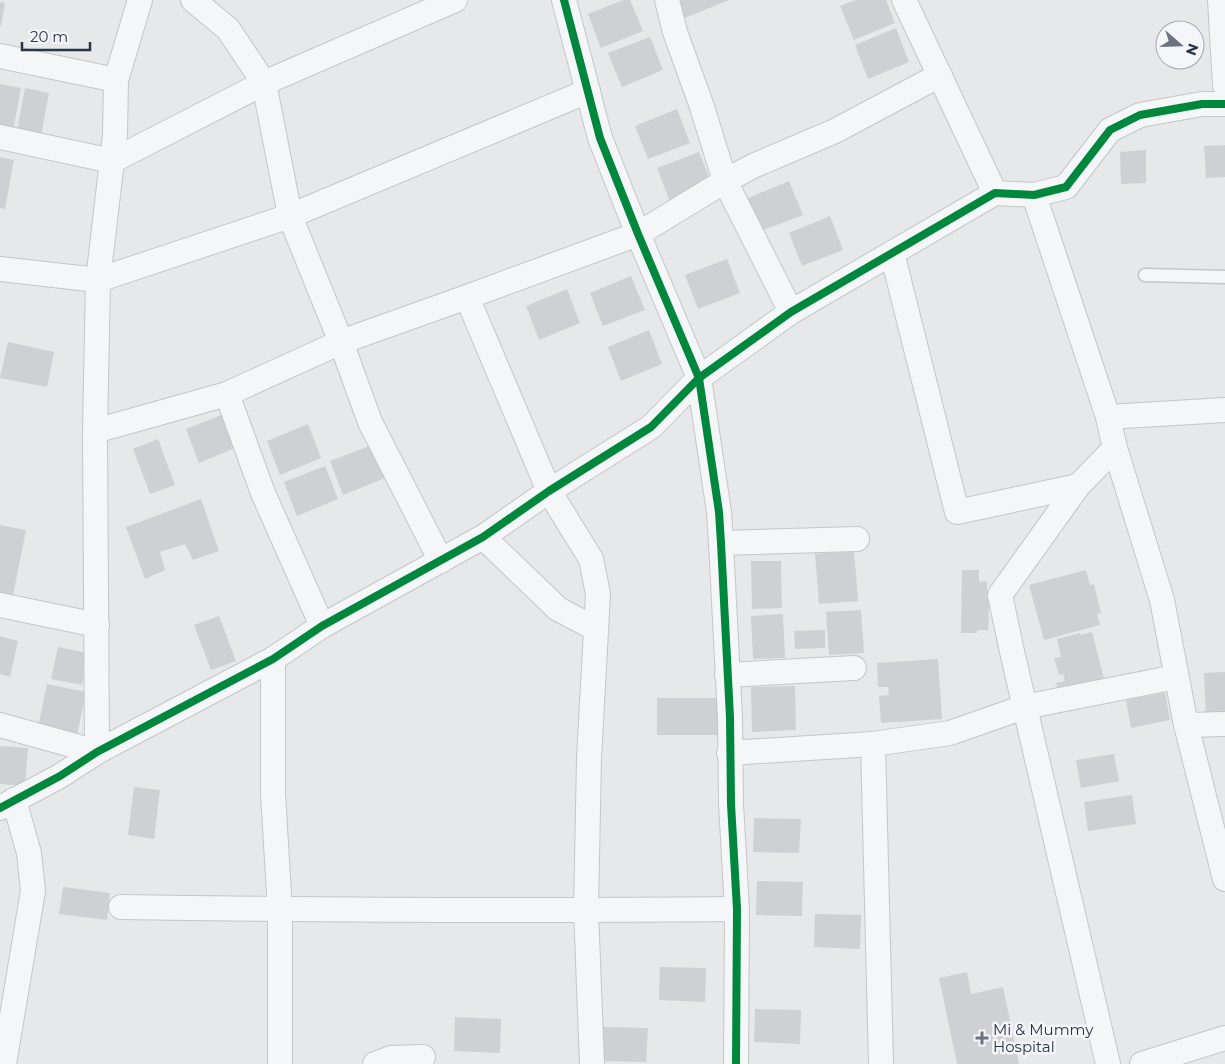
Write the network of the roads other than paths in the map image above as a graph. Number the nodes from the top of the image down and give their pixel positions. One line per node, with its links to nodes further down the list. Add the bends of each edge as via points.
1 (140, 0): 10 (street)
2 (193, 0): 11 (street, via 228,28)
3 (455, 0): 11 (street)
4 (564, 0): 13 (street)
5 (667, 0): 17 (street)
6 (904, 0): 9 (street)
7 (1220, 0): 12 (street)
8 (0, 56): 10 (street)
9 (940, 75): 17 (street, via 835,131); 18 (street)
10 (116, 80): 16 (street)
11 (264, 83): 16 (street); 20 (street)
12 (1225, 86)
13 (588, 91): 20 (street); 21 (street, via 600,138)
14 (1225, 104): 19 (street, via 1202,104 1140,115 1110,130 1066,187)
15 (0, 137): 16 (street)
16 (112, 161): 26 (street)
17 (725, 181): 21 (street); 28 (street)
18 (995, 193): 19 (street); 22 (street)
19 (1034, 194): 33 (street)
20 (290, 216): 26 (street); 29 (street)
21 (638, 234): 27 (street); 30 (street)
22 (892, 253): 28 (street); 36 (street, via 957,512)
23 (0, 269): 26 (street)
24 (1145, 275): 25 (lane)
25 (1225, 276)
26 (98, 280): 34 (street)
27 (467, 297): 29 (street); 37 (street)
28 (792, 312): 30 (street)
29 (341, 342): 31 (street); 41 (street, via 370,422)
30 (699, 378): 37 (street, via 651,427); 40 (street)
31 (227, 394): 34 (street); 44 (street, via 263,493)
32 (1225, 410): 33 (street)
33 (1108, 417): 35 (street)
34 (95, 431): 43 (street)
35 (1115, 448): 36 (street); 49 (street, via 1162,600)
36 (1078, 486): 50 (street, via 1000,595)
37 (549, 491): 38 (street); 45 (street, via 591,559 598,594)
38 (483, 537): 41 (street); 45 (street, via 558,609)
39 (856, 539): 40 (street)
40 (721, 543): 48 (street)
41 (441, 561): 44 (street)
42 (0, 605): 43 (street)
43 (97, 625): 55 (street)
44 (322, 626): 46 (street)
45 (596, 629): 62 (street)
46 (273, 659): 55 (street); 61 (street, via 273,794)
47 (854, 668): 48 (street)
48 (728, 675): 56 (street)
49 (1176, 677): 50 (street); 53 (street)
50 (1024, 707): 54 (street, via 950,734); 72 (street)
51 (1225, 724): 53 (street)
52 (0, 725): 55 (street)
53 (1186, 725): 58 (street)
54 (874, 744): 56 (street); 71 (street)
55 (97, 752): 57 (street)
56 (729, 753): 60 (street)
57 (7, 804): 63 (street, via 29,853 34,891)
58 (1225, 879)
59 (120, 907): 61 (street)
60 (737, 909): 62 (street); 70 (street)
61 (280, 910): 62 (street); 67 (street)
62 (586, 910): 69 (street)
63 (10, 982): 66 (street)
64 (1225, 1038): 73 (street)
65 (423, 1057): 68 (street, via 391,1058)
66 (4, 1064)
67 (280, 1064)
68 (375, 1064)
69 (592, 1064)
70 (736, 1064)
71 (881, 1064)
72 (1108, 1064)
73 (1142, 1064)

